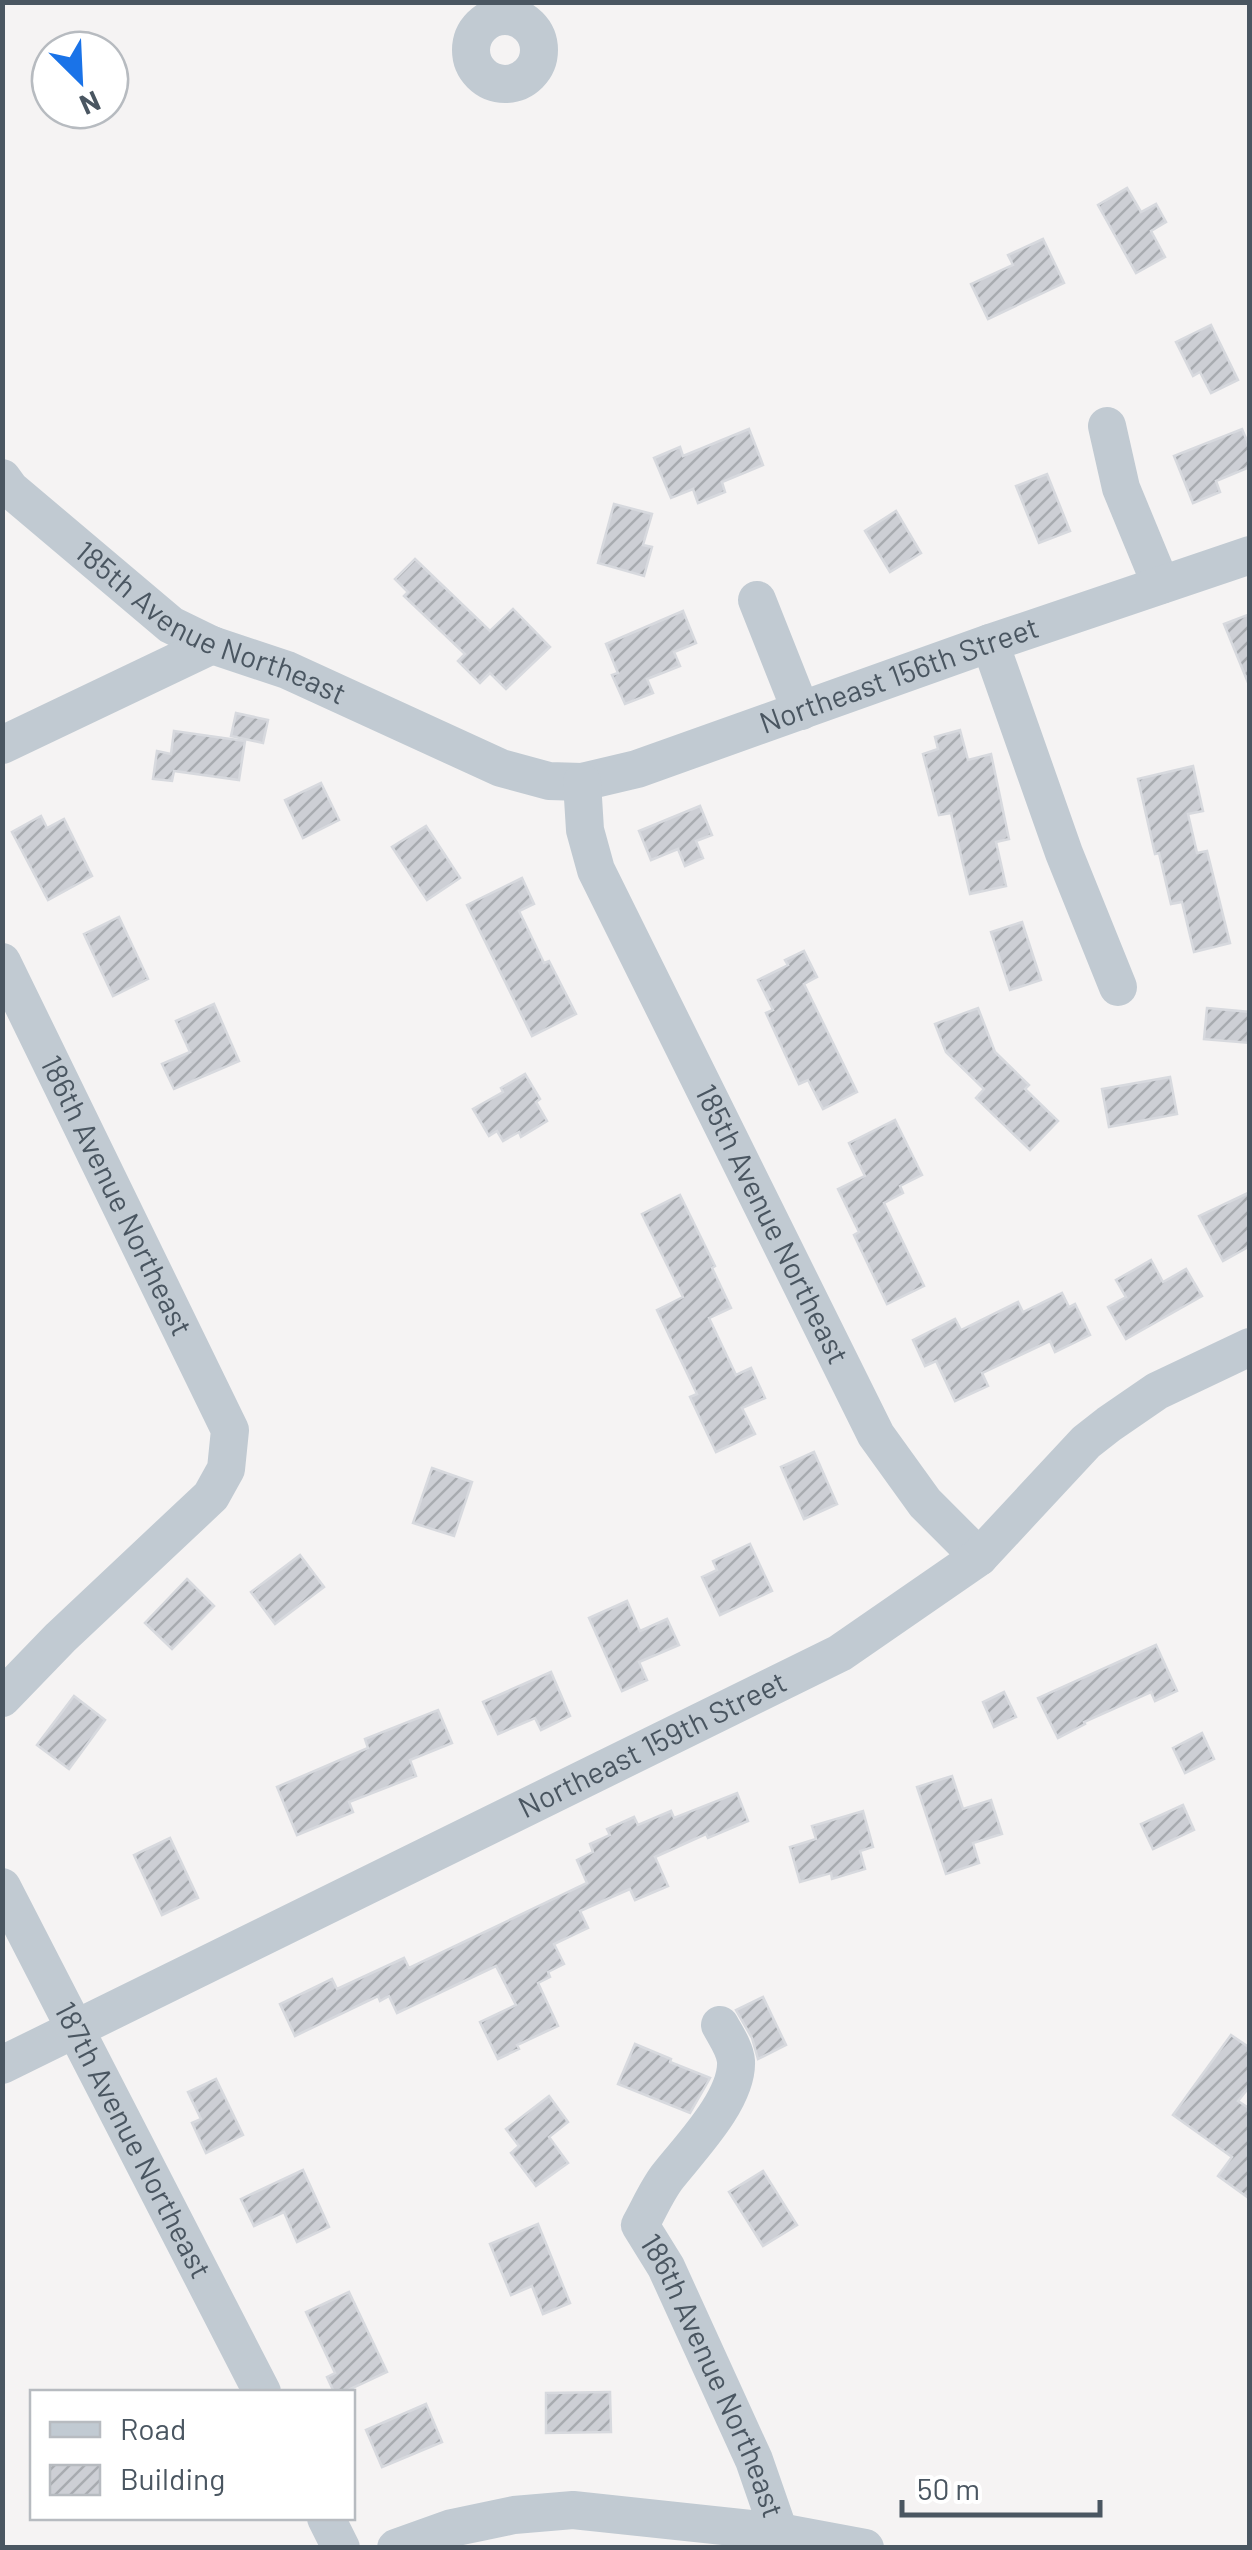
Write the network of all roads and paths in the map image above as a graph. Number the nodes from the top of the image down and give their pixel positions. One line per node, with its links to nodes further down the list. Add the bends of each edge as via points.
1 (1107, 426): 4 (street, via 1121,488)
2 (2, 478): 7 (street, 185th Avenue Northeast, via 171,625)
3 (1250, 554): 4 (street, Northeast 156th Street)
4 (1162, 585): 6 (street, Northeast 156th Street)
5 (757, 600): 8 (street)
6 (990, 643): 8 (street, Northeast 156th Street); 12 (street)
7 (212, 645): 9 (street); 10 (street, 185th Avenue Northeast, via 287,670 501,768)
8 (802, 711): 10 (street, Northeast 156th Street, via 637,770)
9 (2, 745)
10 (566, 781): 14 (street, 185th Avenue Northeast, via 596,870 876,1434 925,1503)
11 (2, 962): 15 (street, 186th Avenue Northeast, via 230,1430 226,1470 211,1496)
12 (1118, 986)
13 (1250, 1347): 14 (street, Northeast 159th Street, via 1157,1391 1108,1424)
14 (979, 1558): 18 (street, Northeast 159th Street, via 840,1653)
15 (2, 1698)
16 (2, 1887): 18 (street, 187th Avenue Northeast)
17 (720, 2025): 22 (street, 186th Avenue Northeast, via 736,2057 735,2076 712,2122 665,2179 640,2224 754,2460)
18 (74, 2028): 19 (street, Northeast 159th Street); 20 (street, 187th Avenue Northeast)
19 (2, 2065)
20 (261, 2390)
21 (327, 2520): 23 (street)
22 (779, 2532): 24 (street, via 573,2510 452,2528); 25 (street)
23 (342, 2548)
24 (396, 2548)
25 (865, 2548)

